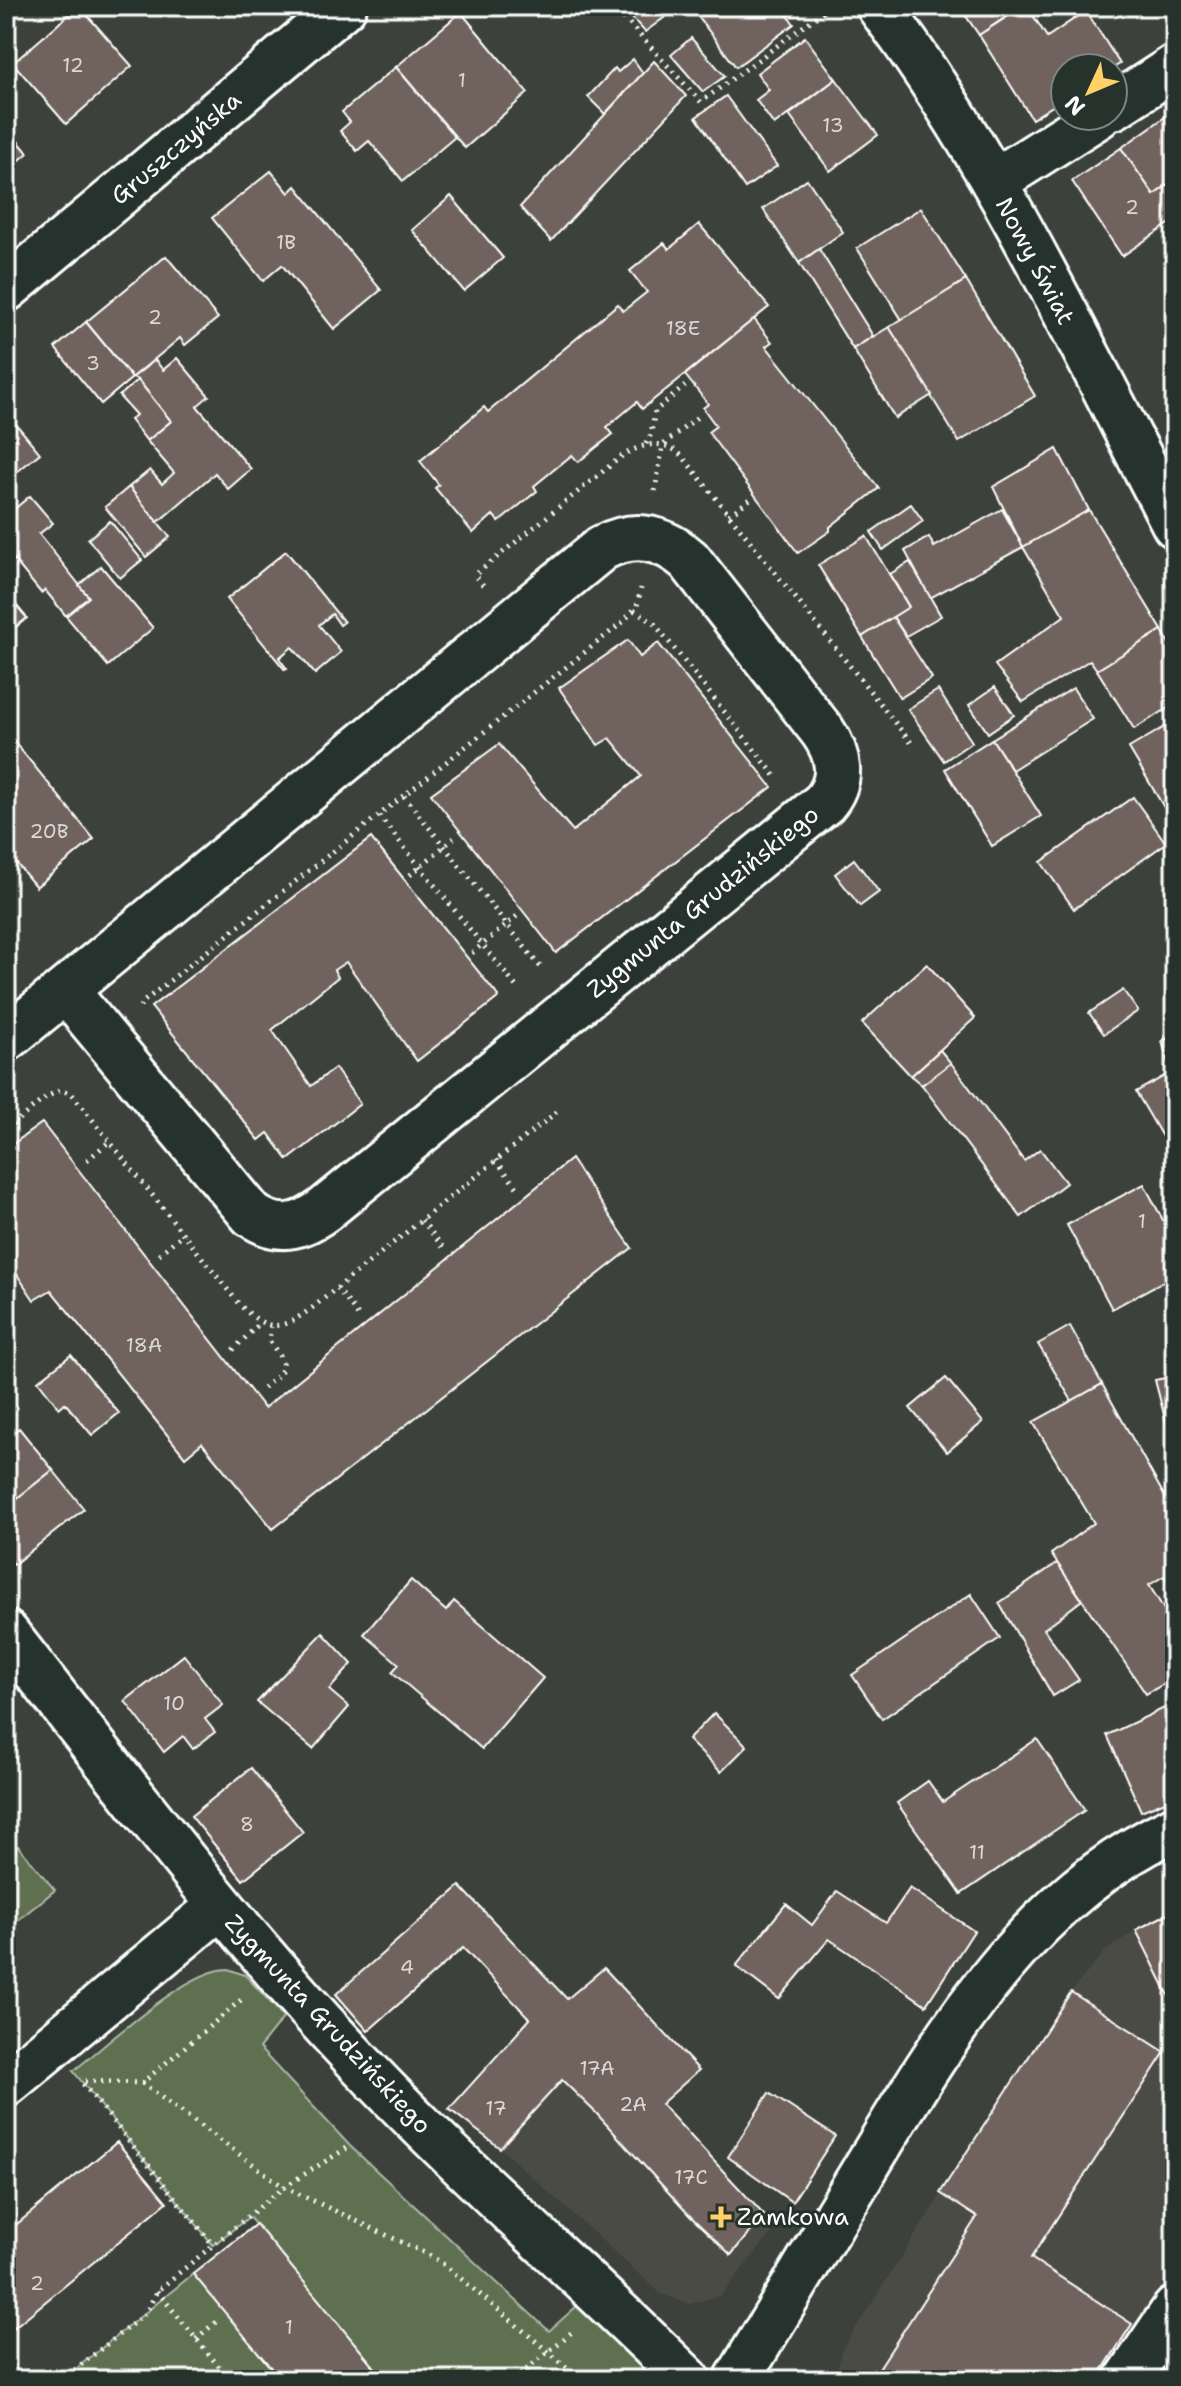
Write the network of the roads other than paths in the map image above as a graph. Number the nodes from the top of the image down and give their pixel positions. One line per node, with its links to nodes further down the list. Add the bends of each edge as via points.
1 (344, 6): 7 (street, Gruszczyńska)
2 (879, 6): 6 (street, Nowy Świat)
3 (1175, 67): 4 (street)
4 (1129, 97)
5 (1073, 132): 6 (street)
6 (994, 182): 8 (street, Nowy Świat)
7 (6, 289)
8 (1175, 525)
9 (66, 991): 9 (street, Zygmunta Grudzińskiego, via 252,1215 271,1226 303,1224 824,803 837,779 835,755 823,732 689,560 657,541 619,539); 10 (street, Zygmunta Grudzińskiego)
10 (6, 1039)
11 (6, 1633): 13 (street, Zygmunta Grudzińskiego)
12 (1175, 1828): 17 (street, via 1137,1848 1066,1900 981,1989 925,2070)
13 (220, 1906): 14 (street); 16 (street, Zygmunta Grudzińskiego, via 417,2122)
14 (6, 2084)
15 (1175, 2309): 18 (street)
16 (688, 2380)
17 (737, 2380)
18 (1127, 2380)

